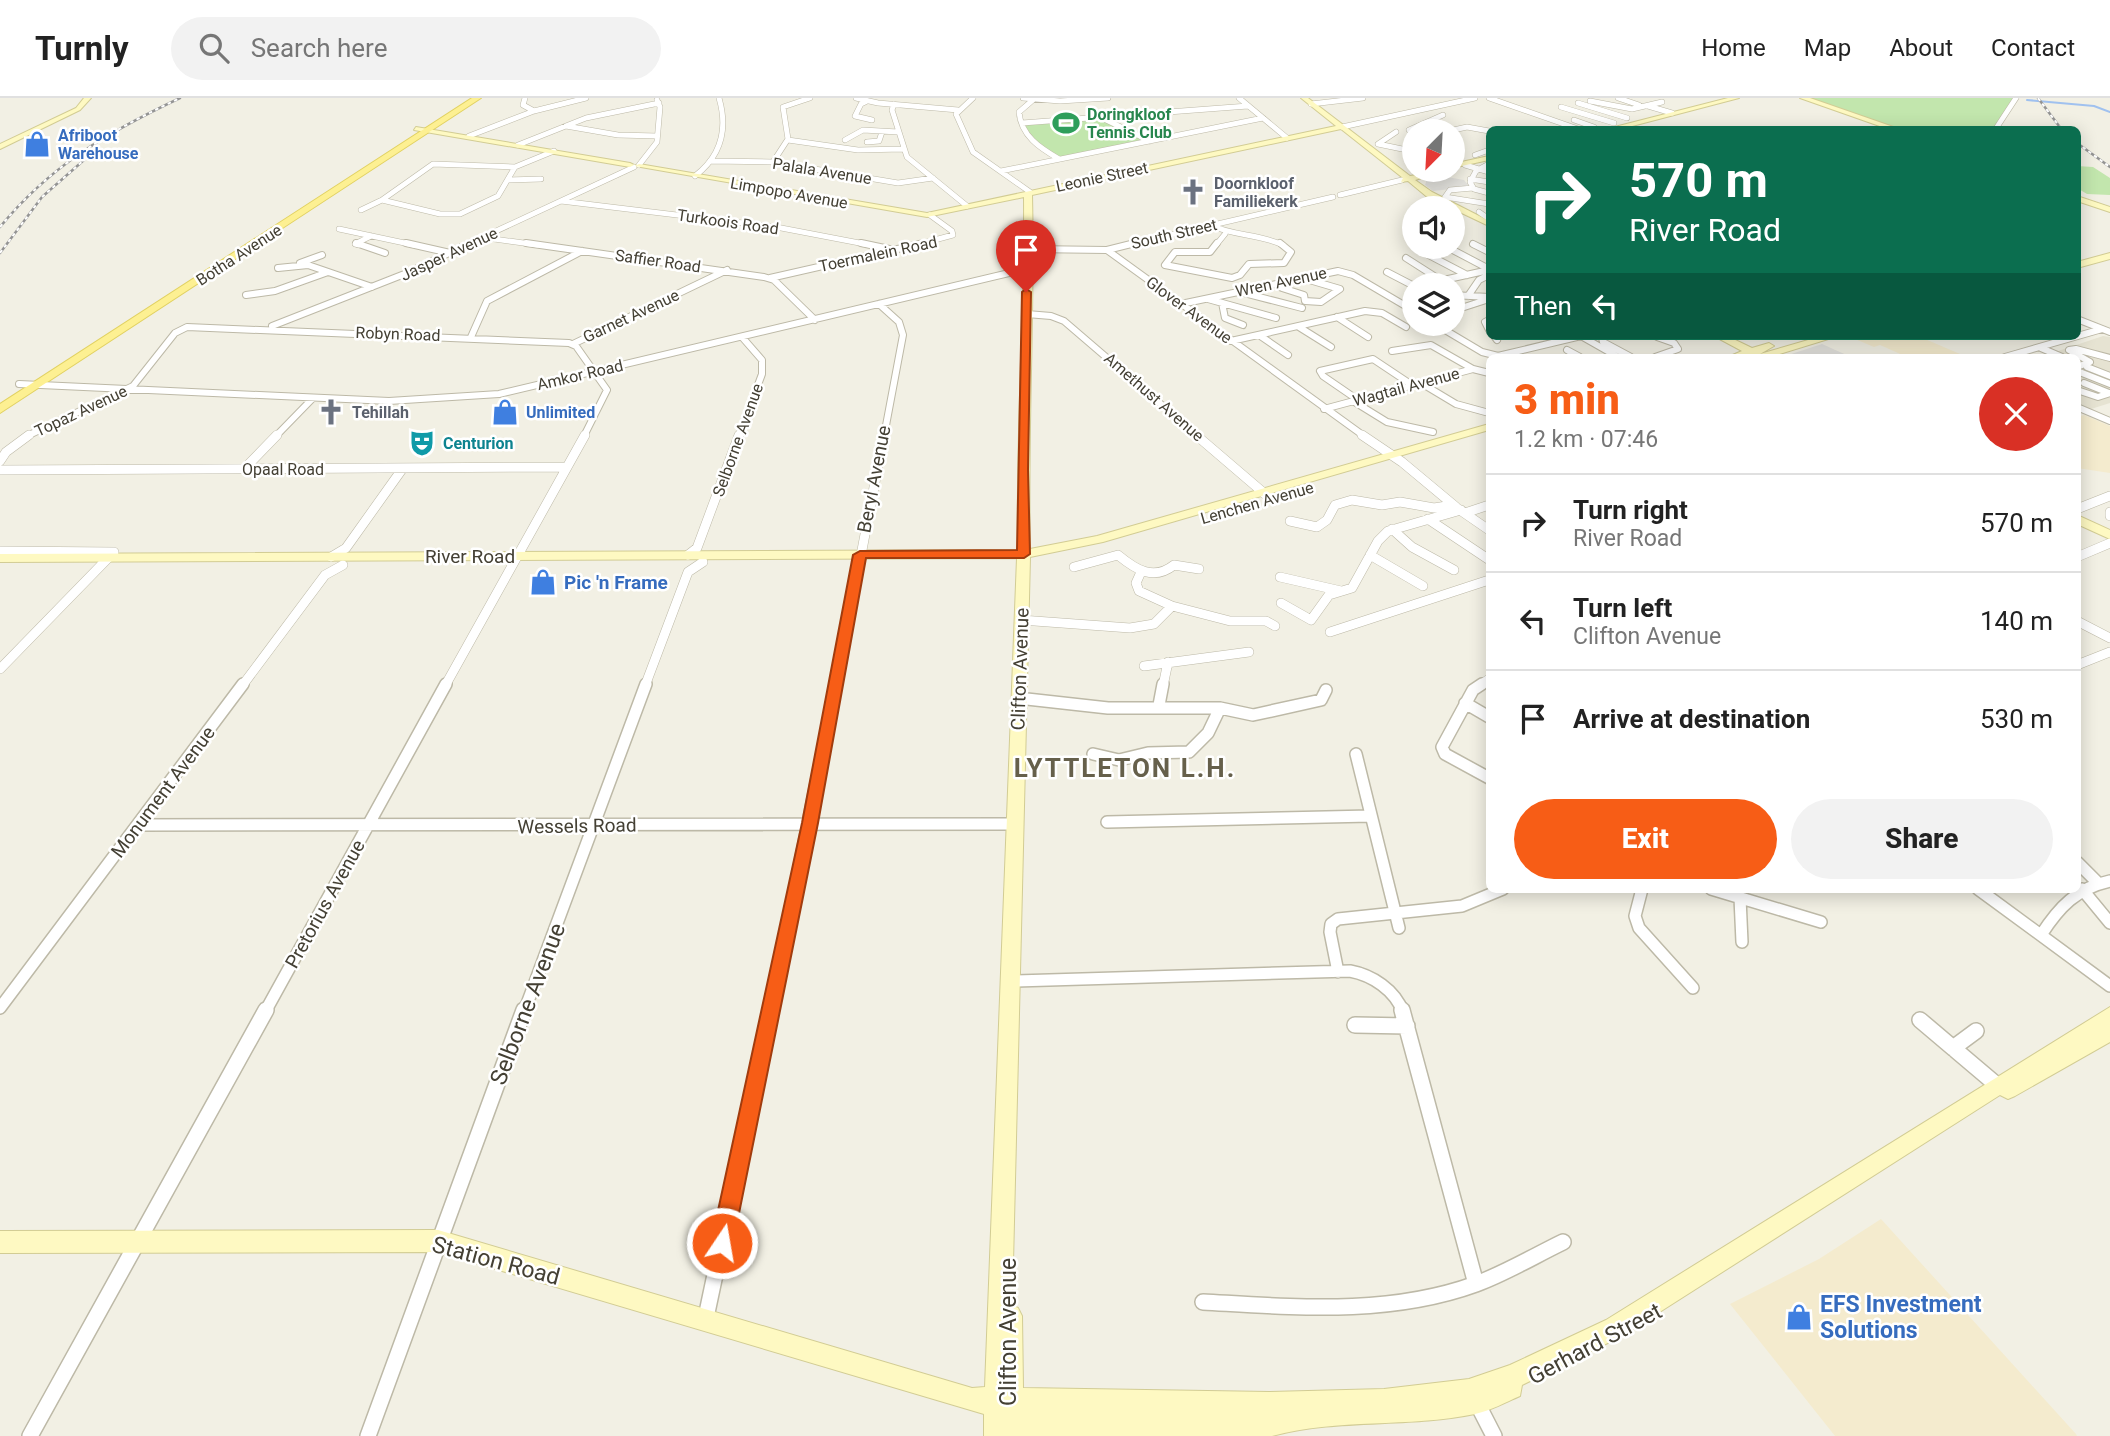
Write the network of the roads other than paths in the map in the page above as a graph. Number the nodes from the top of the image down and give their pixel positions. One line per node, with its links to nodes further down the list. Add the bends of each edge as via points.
1 (88, 98): 71 (street, via 77,109)
2 (465, 98): 56 (main road, Botha Avenue)
3 (477, 98): 57 (main road, Botha Avenue)
4 (525, 98): 33 (street, via 523,105)
5 (586, 98): 33 (street)
6 (719, 98): 79 (street, via 724,138)
7 (810, 98): 65 (street, via 783,108)
8 (856, 98): 24 (street)
9 (973, 98): 32 (street)
10 (1023, 98): 21 (street)
11 (1108, 98): 21 (street)
12 (1239, 98): 28 (street)
13 (1300, 98): 29 (street)
14 (1363, 98): 29 (street)
15 (1475, 98): 54 (street, Leonie Street)
16 (1489, 98): 35 (street)
17 (1618, 98): 30 (street)
18 (1655, 98): 30 (street, via 1662,101)
19 (1736, 98): 36 (street)
20 (2016, 98): 53 (street)
21 (1034, 99): 45 (street, via 1019,112)
22 (1799, 99): 51 (street); 52 (street)
23 (657, 101): 47 (street); 62 (street)
24 (867, 101): 27 (street); 43 (street, via 855,116)
25 (1590, 101): 30 (street, via 1614,107)
26 (1578, 103): 34 (street)
27 (894, 104): 32 (street); 60 (street)
28 (1248, 106): 39 (street); 40 (street)
29 (1310, 106): 54 (street)
30 (1646, 106): 36 (street)
31 (1561, 107): 38 (street)
32 (958, 110): 87 (street, via 957,119 972,152)
33 (534, 111): 63 (street)
34 (1608, 112): 38 (street); 41 (street)
35 (1534, 113): 44 (street, via 1548,111); 48 (street)
36 (1672, 113): 50 (street)
37 (1443, 115): 42 (street)
38 (1589, 116): 44 (street); 46 (street)
39 (1101, 117): 45 (street); 67 (street)
40 (1263, 118): 64 (street); 67 (street)
41 (1627, 118)
42 (1435, 119)
43 (872, 120)
44 (1573, 120): 49 (street)
45 (1022, 123): 78 (street, via 1033,143)
46 (1614, 123)
47 (564, 126): 62 (street, via 618,135); 70 (street)
48 (1570, 126)
49 (1591, 126)
50 (1622, 126)
51 (1882, 126)
52 (1886, 126)
53 (1998, 126)
54 (1339, 127): 64 (street, Leonie Street); 90 (street)
55 (1465, 127): 58 (street)
56 (416, 129): 57 (street, Limpopo Avenue); 224 (main road, Botha Avenue)
57 (430, 130): 63 (street, Limpopo Avenue); 225 (main road, Botha Avenue)
58 (1486, 131)
59 (882, 132): 60 (street); 66 (street, via 863,130); 68 (street, via 879,141)
60 (898, 132): 72 (street)
61 (1396, 132): 73 (street, via 1378,144)
62 (657, 135): 82 (street, via 655,146)
63 (469, 136): 70 (street, Limpopo Avenue)
64 (1291, 138): 69 (street, Leonie Street)
65 (788, 140): 72 (street, via 858,150); 80 (street)
66 (845, 140)
67 (1150, 141): 78 (street)
68 (867, 142)
69 (1275, 142): 101 (street, Leonie Street)
70 (518, 145): 74 (street, Limpopo Avenue)
71 (0, 147)
72 (903, 149): 91 (street, via 908,159)
73 (1402, 149)
74 (554, 151): 82 (street, Limpopo Avenue); 84 (street)
75 (1486, 152): 76 (street)
76 (1477, 158): 77 (street); 81 (street)
77 (1486, 158)
78 (1059, 159): 87 (street)
79 (710, 161): 80 (street, Palala Avenue); 89 (street)
80 (773, 162): 91 (street, Palala Avenue, via 895,183)
81 (1465, 162)
82 (635, 166): 89 (street, Limpopo Avenue); 106 (street, Jasper Avenue)
83 (1486, 166): 86 (street)
84 (516, 167): 95 (street); 105 (street, via 442,160)
85 (1465, 167): 86 (street)
86 (1477, 170): 88 (street); 94 (street)
87 (1001, 171): 101 (street)
88 (1486, 172)
89 (695, 176): 111 (street, Limpopo Avenue)
90 (1402, 177)
91 (933, 178): 108 (street)
92 (541, 179): 95 (street)
93 (1402, 179): 113 (street, South Street)
94 (1470, 179): 98 (street); 99 (street)
95 (508, 180): 105 (street, via 495,198 460,214 440,214)
96 (1407, 182): 102 (street)
97 (1409, 182): 103 (street)
98 (1486, 182)
99 (1473, 188): 100 (street); 107 (street, via 1450,190 1445,197)
100 (1486, 192)
101 (1029, 195): 108 (street, Leonie Street); 121 (street, Clifton Avenue)
102 (1423, 196)
103 (1432, 196)
104 (2081, 197): 109 (street)
105 (382, 200): 110 (street)
106 (561, 201): 118 (street, Jasper Avenue); 123 (street, Turkoois Road, via 776,227)
107 (1486, 205)
108 (967, 206): 111 (street, Leonie Street)
109 (2110, 208)
110 (361, 210)
111 (930, 215): 123 (street, Toermalein Road, via 953,235)
112 (1465, 216): 114 (street)
113 (1210, 225): 116 (street); 124 (street, South Street)
114 (1486, 226)
115 (339, 229): 117 (street)
116 (1226, 234): 145 (street, via 1210,252 1175,252 1165,263); 145 (street, via 1273,240 1291,253 1284,263 1247,264 1236,277)
117 (371, 236): 126 (street, via 355,244); 127 (street)
118 (485, 237): 122 (street, Saffier Road); 127 (street, Jasper Avenue)
119 (1473, 244): 125 (street)
120 (2110, 247): 129 (street)
121 (1029, 249): 124 (street); 137 (street, Clifton Avenue)
122 (582, 250): 139 (street, Saffier Road); 181 (street, via 487,301)
123 (894, 250): 148 (street, Toermalein Road)
124 (1107, 250): 163 (street, Glover Avenue)
125 (1486, 250)
126 (385, 253)
127 (450, 253): 151 (street, Jasper Avenue)
128 (322, 255): 134 (street)
129 (2081, 256)
130 (2110, 256): 135 (street)
131 (1465, 258): 138 (street)
132 (1408, 259): 143 (street)
133 (1436, 259): 146 (street)
134 (300, 263): 136 (street); 140 (street)
135 (2081, 264)
136 (278, 268)
137 (1026, 270): 162 (street, Amkor Road); 166 (street, Clifton Avenue)
138 (1486, 270)
139 (727, 271): 148 (street, Saffier Road); 194 (street, Garnet Avenue)
140 (328, 272): 151 (street); 154 (street, via 275,292)
141 (1387, 272): 149 (street)
142 (1486, 272): 146 (street)
143 (1429, 273)
144 (1486, 274): 156 (street)
145 (1207, 275): 150 (street)
146 (1467, 275)
147 (1301, 277): 152 (street, via 1340,289 1317,303 1305,301 1303,293); 153 (street, Wren Avenue); 161 (street, Wren Avenue, via 1345,272)
148 (770, 278): 169 (street)
149 (1402, 280)
150 (1202, 285)
151 (372, 288): 175 (street, Jasper Avenue)
152 (1282, 288)
153 (1237, 291): 158 (street, Wren Avenue); 165 (street)
154 (246, 295)
155 (1465, 296): 156 (street)
156 (1468, 296): 157 (street)
157 (1486, 298)
158 (1204, 299): 160 (street); 163 (street, Wren Avenue)
159 (1486, 299): 164 (street)
160 (1222, 303): 168 (street); 171 (street, via 1225,318)
161 (1401, 303)
162 (879, 304): 169 (street, Amkor Road); 276 (street, Beryl Avenue, via 901,326 903,335)
163 (1181, 304): 193 (street, Glover Avenue)
164 (1465, 306)
165 (1302, 308)
166 (1027, 314): 250 (street, Amethust Avenue, via 1064,321); 263 (street, Clifton Avenue)
167 (1338, 317): 172 (street, via 1375,311); 174 (street); 183 (street)
168 (1276, 318)
169 (814, 320): 182 (street, Amkor Road)
170 (2081, 321): 176 (street)
171 (1243, 325)
172 (1402, 325)
173 (187, 327): 175 (street, Robyn Road); 228 (street, Topaz Avenue, via 174,334)
174 (1299, 327): 178 (street); 195 (street)
175 (267, 328): 181 (street, Robyn Road)
176 (2102, 329): 177 (street); 180 (street)
177 (2110, 332)
178 (1261, 335): 193 (street); 212 (street)
179 (1455, 336): 199 (street)
180 (2081, 336)
181 (471, 337): 194 (street, Robyn Road)
182 (742, 337): 219 (street, Amkor Road); 275 (street, Selborne Avenue, via 764,369)
183 (1368, 337)
184 (1564, 340): 200 (street)
185 (1587, 340): 202 (street)
186 (1602, 340): 203 (street)
187 (1666, 340): 204 (street, via 1678,349)
188 (1715, 340): 205 (street)
189 (1725, 340): 206 (street)
190 (1794, 340): 207 (street)
191 (1817, 340): 208 (street)
192 (2067, 340): 196 (street)
193 (1234, 343): 236 (street, Glover Avenue)
194 (573, 344): 219 (street)
195 (1331, 347)
196 (2041, 348): 209 (street); 210 (street)
197 (1567, 350): 201 (street)
198 (1392, 351): 218 (street, via 1431,345)
199 (1490, 354)
200 (1506, 354)
201 (1574, 354)
202 (1612, 354)
203 (1626, 354)
204 (1664, 354)
205 (1746, 354)
206 (1748, 354)
207 (1756, 354)
208 (1759, 354)
209 (2017, 354)
210 (2055, 354)
211 (2076, 354): 214 (street, via 2069,350)
212 (1288, 355)
213 (2081, 357): 215 (street, via 2090,362)
214 (2110, 358)
215 (2081, 366)
216 (2081, 368): 221 (street)
217 (2081, 368): 229 (street)
218 (1473, 369): 220 (street, Wagtail Avenue); 222 (street, Wagtail Avenue)
219 (595, 372): 232 (street, Amkor Road, via 499,394 409,401); 245 (street, Pretorius Avenue, via 607,394)
220 (1486, 372)
221 (2110, 376)
222 (1421, 383): 226 (street, Wagtail Avenue); 238 (street, via 1453,403)
223 (2084, 383): 229 (street)
224 (19, 384): 225 (street, Amkor Road); 231 (main road, Botha Avenue)
225 (38, 385): 227 (street, Amkor Road); 235 (main road, Botha Avenue)
226 (1412, 385): 233 (street, Wagtail Avenue); 233 (street, via 1373,359 1320,371)
227 (83, 388): 228 (street, Amkor Road); 234 (street, via 94,394)
228 (127, 390): 232 (street, Amkor Road); 234 (street, Topaz Avenue)
229 (2110, 390): 230 (street, via 2098,397)
230 (2081, 391)
231 (0, 397)
232 (313, 398): 247 (street)
233 (1356, 400): 236 (street, Wagtail Avenue); 241 (street, via 1387,422)
234 (86, 407): 244 (street, Topaz Avenue, via 18,441)
235 (0, 409)
236 (1324, 409): 243 (street, Glover Avenue)
237 (2081, 409): 239 (street)
238 (1486, 412)
239 (2110, 421)
240 (1486, 428): 243 (street, Lenchen Avenue)
241 (1433, 432)
242 (1486, 437): 243 (street, Lenchen Avenue)
243 (1395, 459): 250 (street, Lenchen Avenue); 254 (street, Glover Avenue)
244 (0, 461)
245 (566, 467): 246 (street, Opaal Road); 274 (street, Pretorius Avenue)
246 (402, 468): 247 (street, Opaal Road); 270 (street)
247 (244, 469): 248 (street, Opaal Road)
248 (0, 470)
249 (1394, 492): 252 (street)
250 (1268, 496): 266 (street, Lenchen Avenue); 272 (street, Lenchen Avenue, via 1104,548 1062,558)
251 (2110, 496): 255 (street)
252 (1400, 502): 254 (street); 258 (street, via 1345,501 1335,505 1317,527)
253 (1486, 505): 254 (street)
254 (1459, 508): 257 (street); 261 (street, Glover Avenue)
255 (2081, 508)
256 (2081, 512): 260 (street)
257 (1428, 519): 262 (street); 273 (street)
258 (1290, 521)
259 (2081, 521): 264 (street)
260 (2110, 527)
261 (1486, 528)
262 (1392, 529): 268 (street); 281 (street, via 1412,547)
263 (1024, 534): 266 (street, via 1044,546); 272 (street, Clifton Avenue)
264 (2110, 535)
265 (2110, 543): 269 (street)
266 (1062, 548): 272 (street, Lenchen Avenue)
267 (0, 551): 277 (street, via 114,551)
268 (1370, 555): 286 (street); 287 (street, via 1352,588)
269 (2081, 555)
270 (346, 557): 274 (street, River Road); 277 (street, River Road); 282 (street, River Road)
271 (0, 558): 277 (street, River Road)
272 (1023, 558): 276 (street, River Road); 290 (street, Clifton Avenue)
273 (1486, 558)
274 (517, 559): 275 (street, River Road); 316 (street, Pretorius Avenue)
275 (694, 559): 276 (street, River Road); 315 (street, Selborne Avenue)
276 (860, 559): 312 (street, Beryl Avenue)
277 (106, 562): 278 (street, River Road); 282 (street, River Road); 299 (street)
278 (0, 566)
279 (1074, 567): 283 (street, via 1118,555)
280 (1199, 569): 283 (street, via 1174,565 1157,573)
281 (1454, 569)
282 (322, 570): 314 (street, Monument Avenue)
283 (1141, 572): 289 (street, via 1136,583 1139,591)
284 (1280, 577): 287 (street)
285 (1486, 581): 293 (street)
286 (1423, 586)
287 (1341, 591): 288 (street, via 1329,595 1310,621)
288 (1281, 603)
289 (1172, 606): 290 (street, via 1154,624 1130,628); 292 (street, via 1232,620 1265,620)
290 (1021, 620): 302 (street, Clifton Avenue)
291 (2081, 623): 294 (street, via 2099,633)
292 (1275, 626)
293 (1330, 632)
294 (2109, 646): 297 (street)
295 (1249, 652): 296 (street)
296 (1168, 662): 298 (street); 304 (street)
297 (2081, 663)
298 (1144, 666)
299 (0, 669)
300 (1486, 680): 303 (street, via 1472,690)
301 (1326, 690): 305 (street, via 1321,700 1259,714)
302 (1018, 698): 304 (street, via 1108,708); 313 (street, Clifton Avenue)
303 (1465, 703): 306 (street); 309 (street, via 1442,750)
304 (1159, 705): 305 (street)
305 (1220, 708): 307 (street, via 1208,733 1189,752 1148,753 1119,760)
306 (1486, 715)
307 (1093, 754)
308 (1356, 754): 310 (street)
309 (1486, 776)
310 (1370, 816): 311 (street); 326 (street)
311 (1107, 822)
312 (810, 823): 313 (street, Wessels Road); 315 (street, Wessels Road); 351 (street, Beryl Avenue)
313 (1017, 824): 333 (street, Clifton Avenue)
314 (138, 825): 316 (street, Wessels Road); 336 (street, Monument Avenue)
315 (595, 826): 316 (street, Wessels Road); 346 (street, Selborne Avenue)
316 (367, 828): 345 (street, Pretorius Avenue)
317 (2081, 865): 318 (street)
318 (2104, 882): 319 (street)
319 (2082, 889): 328 (street)
320 (1493, 893): 326 (street, via 1462,906)
321 (1641, 893): 335 (street, via 1635,916 1639,928)
322 (1724, 893): 325 (street)
323 (1983, 893): 330 (street)
324 (2077, 893): 330 (street, via 2056,910)
325 (1740, 898): 327 (street); 331 (street)
326 (1395, 912): 329 (street); 332 (street, via 1348,917 1331,924)
327 (1821, 922)
328 (2110, 923)
329 (1399, 928)
330 (2040, 935): 334 (street)
331 (1742, 942)
332 (1338, 972): 333 (street); 340 (street, via 1363,973 1384,988 1399,1001)
333 (1012, 981): 353 (street, Clifton Avenue, via 1004,1229 1008,1251)
334 (2110, 986)
335 (1693, 988)
336 (0, 1008)
337 (2110, 1015): 344 (street, Gerhard Street)
338 (1920, 1020): 343 (street)
339 (1355, 1026): 340 (street)
340 (1408, 1026): 349 (street)
341 (1976, 1031): 343 (street)
342 (2110, 1032): 352 (street, Gerhard Street, via 2006,1091 1624,1333 1564,1363)
343 (1953, 1048): 344 (street)
344 (1998, 1086): 352 (street, Gerhard Street, via 1614,1328)
345 (137, 1241): 346 (street, Station Road); 347 (street, Station Road); 355 (street, Pretorius Avenue)
346 (438, 1241): 351 (street, Station Road); 356 (street, Selborne Avenue)
347 (0, 1242)
348 (1563, 1242): 349 (street)
349 (1475, 1284): 350 (street, via 1415,1301 1352,1308)
350 (1203, 1302)
351 (705, 1322): 353 (street, Station Road)
352 (1473, 1397): 354 (street, Gerhard Street, via 1388,1412); 357 (street)
353 (999, 1415): 354 (street, Gerhard Street, via 1056,1424)
354 (1271, 1422)
355 (30, 1436)
356 (368, 1436)
357 (1494, 1436)

